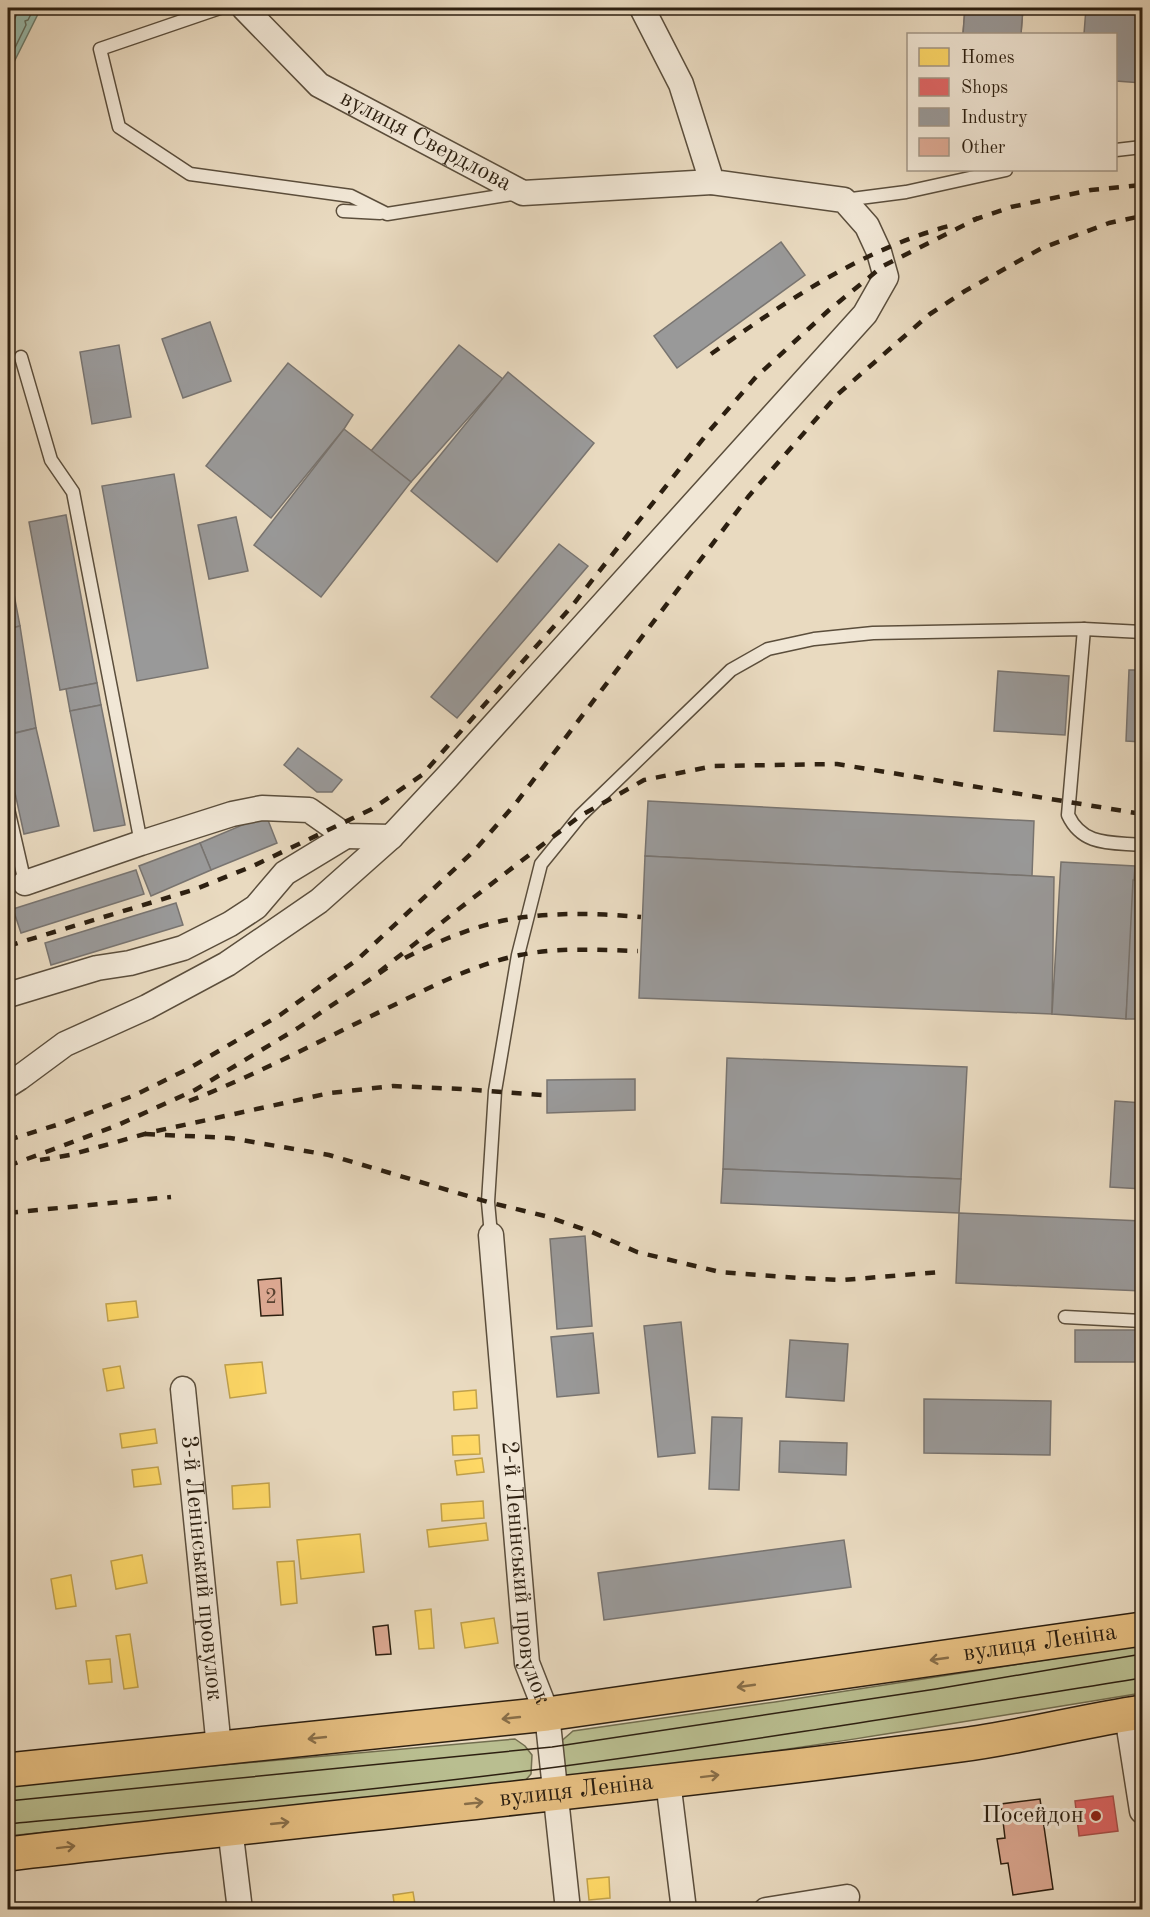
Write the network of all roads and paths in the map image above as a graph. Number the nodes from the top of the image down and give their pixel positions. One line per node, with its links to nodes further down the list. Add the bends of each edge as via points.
1 (220, 8): 11 (lane, via 100,49 119,127 190,174 351,196)
2 (244, 8): 8 (street, вулиця Свердлова, via 320,85)
3 (642, 8): 7 (street, via 681,84)
4 (1143, 147): 5 (lane)
5 (1117, 150)
6 (1001, 171): 9 (lane, via 906,192)
7 (712, 182): 8 (street, вулиця Свердлова); 9 (street, вулиця Свердлова)
8 (523, 193): 11 (lane)
9 (844, 200): 17 (street, via 867,226 886,277 865,314)
10 (343, 211): 11 (lane)
11 (387, 213)
12 (21, 357): 18 (lane, via 51,460 73,492)
13 (1084, 629): 14 (lane); 19 (lane, via 1068,815 1083,836 1096,841); 23 (lane, via 873,633 768,649 731,670 580,816 542,864 518,955 495,1091 488,1202)
14 (1143, 632)
15 (8, 808): 20 (lane)
16 (346, 836): 17 (street); 18 (street, via 309,810 262,808); 21 (street, via 285,873 256,907 183,948)
17 (391, 837): 22 (street, via 319,901 227,964 66,1044)
18 (141, 843): 20 (street)
19 (1143, 845)
20 (26, 883)
21 (8, 995)
22 (8, 1085)
23 (491, 1235): 28 (street, 2-й Ленінський провулок, via 527,1664)
24 (1065, 1317): 25 (lane)
25 (1143, 1321)
26 (183, 1389): 30 (street, 3-й Ленінський провулок)
27 (1143, 1629): 28 (main road, вулиця Леніна, one-way to 28)
28 (547, 1714): 30 (main road, вулиця Леніна, one-way to 30); 33 (street, 2-й Ленінський провулок)
29 (1135, 1714): 32 (main road, вулиця Леніна, one-way to 29, via 965,1744); 34 (street)
30 (219, 1748): 31 (main road, вулиця Леніна)
31 (8, 1770)
32 (668, 1781): 33 (main road, вулиця Леніна); 40 (street)
33 (555, 1795): 35 (main road, вулиця Леніна, one-way to 33); 39 (street, 2-й Ленінський провулок)
34 (1143, 1811)
35 (230, 1828): 36 (main road, вулиця Леніна, one-way to 35); 38 (street)
36 (8, 1854)
37 (847, 1897): 41 (street)
38 (240, 1910)
39 (567, 1910)
40 (684, 1910)
41 (766, 1910)

